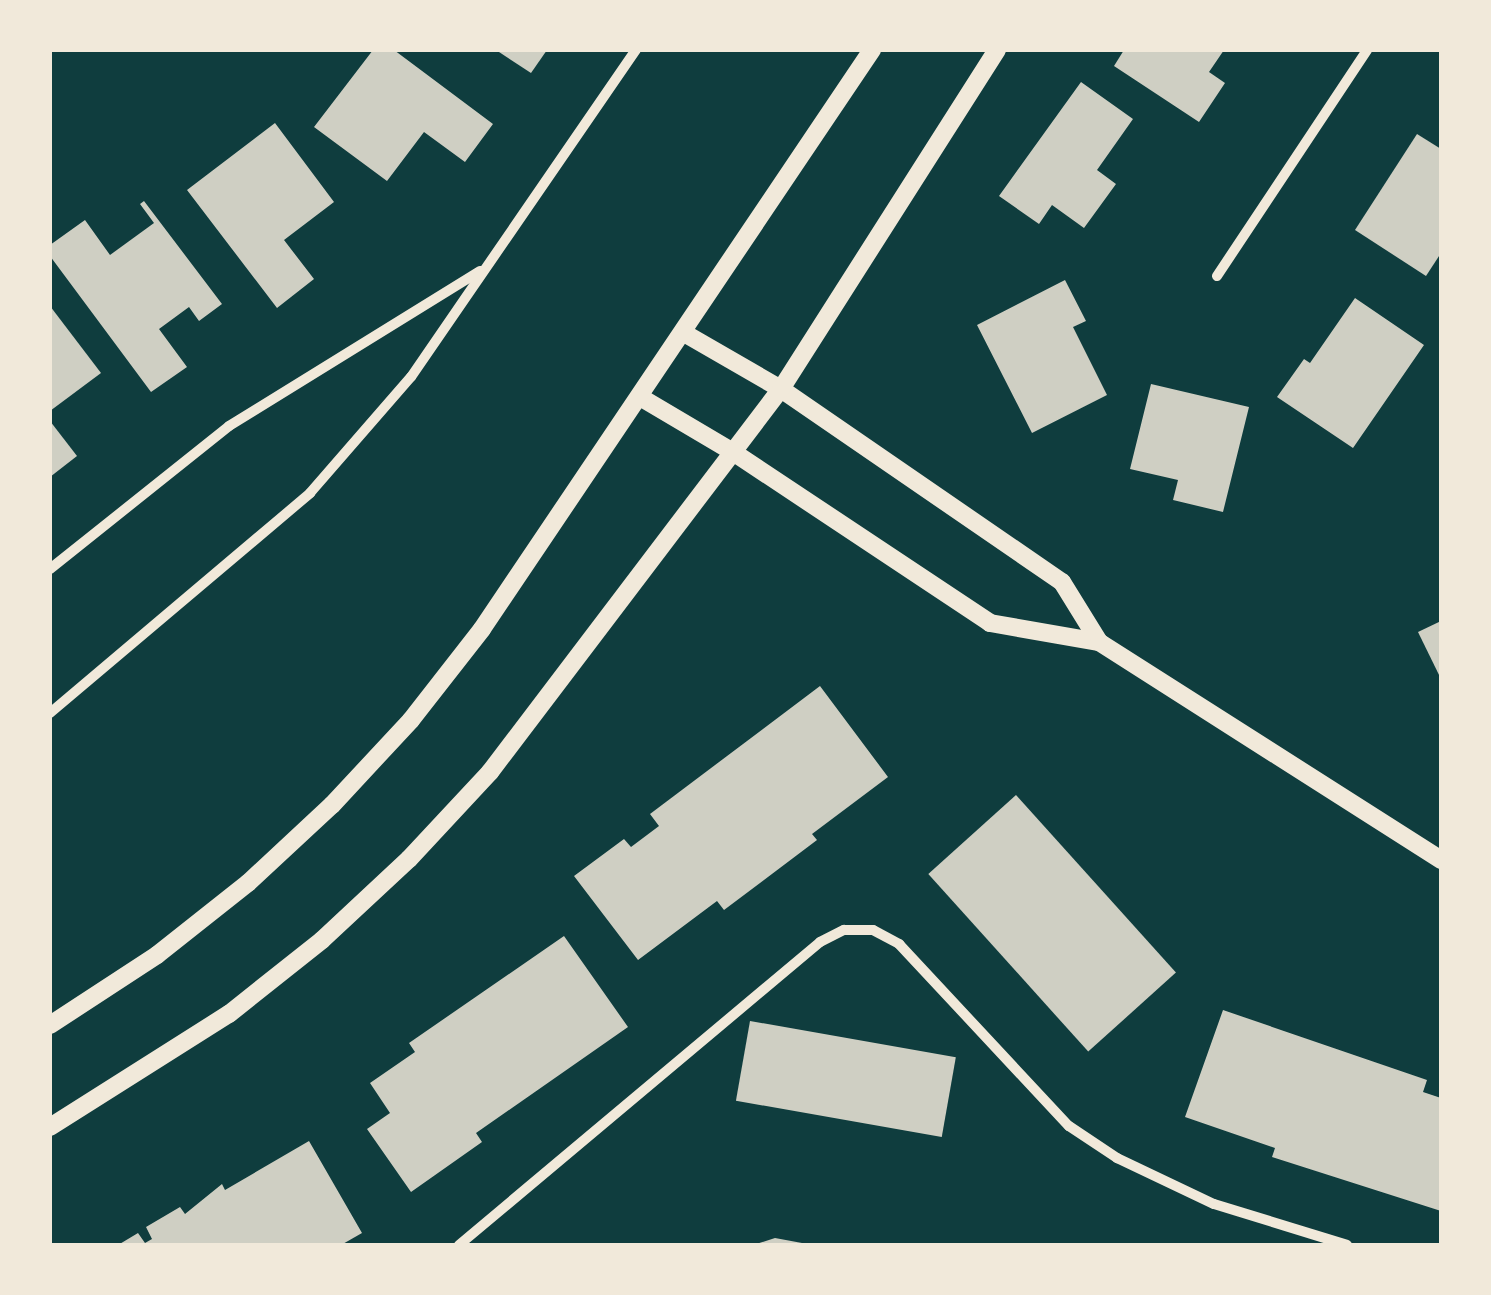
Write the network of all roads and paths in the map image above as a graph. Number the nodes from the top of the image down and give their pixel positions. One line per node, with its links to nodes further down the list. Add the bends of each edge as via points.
1 (636, 50): 5 (street)
2 (872, 50): 7 (street)
3 (998, 50): 8 (street)
4 (1367, 50): 6 (street)
5 (485, 268): 11 (street, via 230,426); 13 (street, via 411,377 310,493)
6 (1217, 276)
7 (684, 333): 8 (street); 9 (street)
8 (781, 388): 10 (street); 12 (street, via 1062,582)
9 (640, 397): 10 (street); 15 (street, via 482,629 332,805 157,955)
10 (733, 452): 12 (street, via 990,623); 16 (street, via 490,772 408,859 229,1014)
11 (50, 568)
12 (1099, 642): 14 (street)
13 (50, 713)
14 (1441, 860)
15 (50, 1025)
16 (50, 1127)
17 (460, 1245): 18 (street, via 820,942 844,930 874,930 899,944 1069,1126 1189,1194)
18 (1348, 1245)

